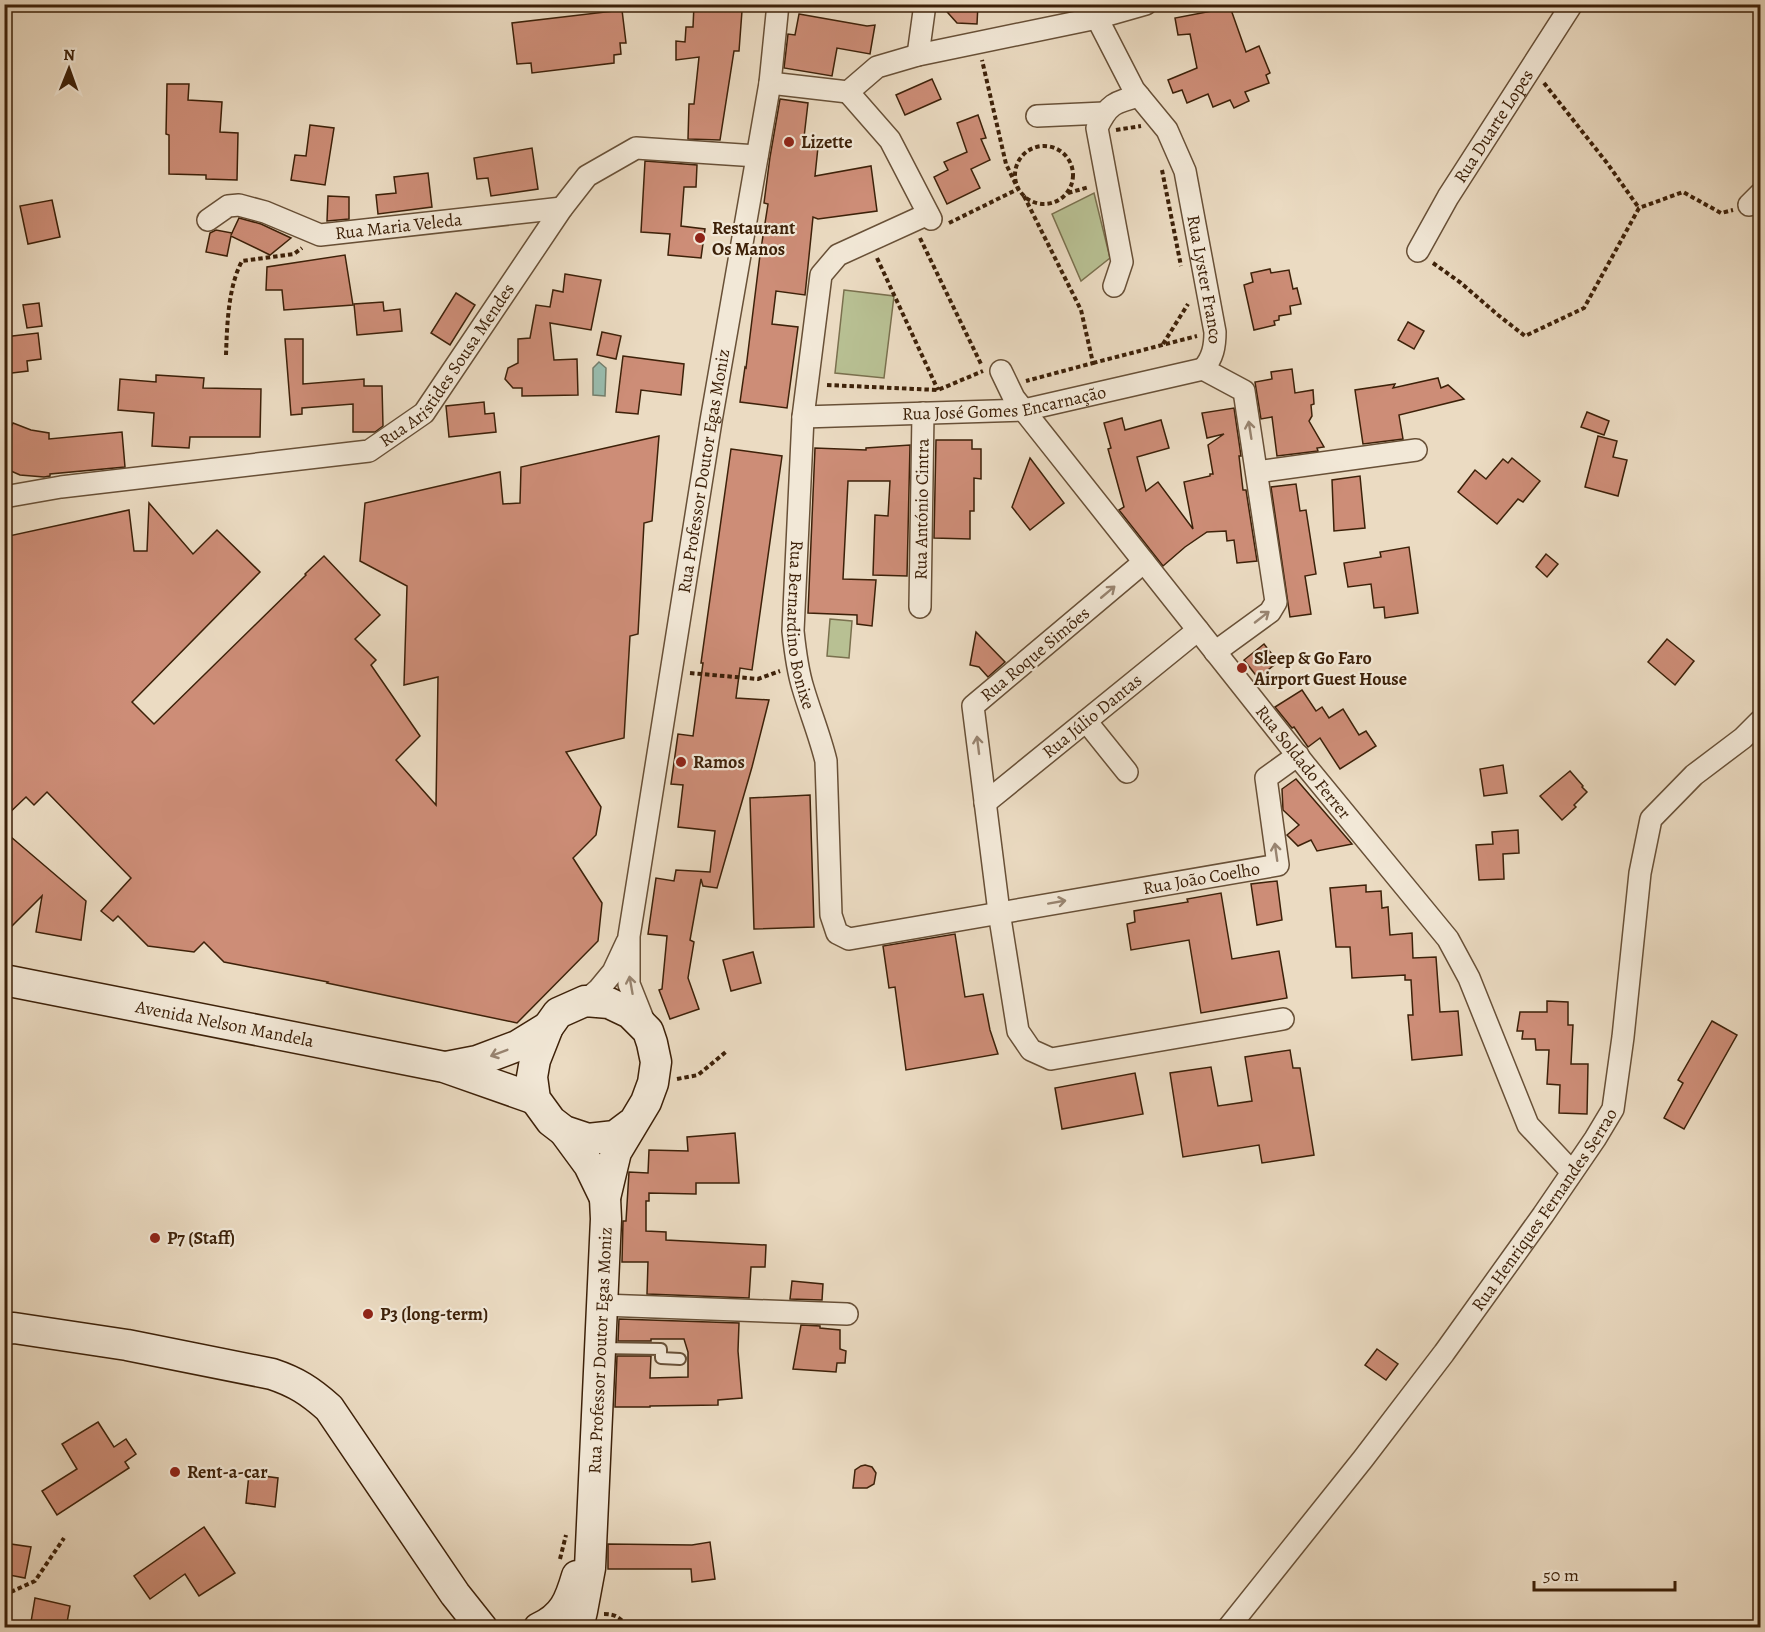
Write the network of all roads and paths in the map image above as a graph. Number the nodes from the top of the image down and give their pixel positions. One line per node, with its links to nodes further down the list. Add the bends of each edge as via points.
1 (778, 4): 9 (street, Rua Professor Doutor Egas Moniz)
2 (925, 4): 7 (street)
3 (1146, 4): 5 (street)
4 (1572, 4): 8 (street, Rua Duarte Lopes)
5 (1102, 11): 6 (street); 11 (street, Rua Lyster Franco)
6 (978, 42): 7 (street); 17 (path, via 1005,164)
7 (918, 55): 10 (street, via 877,67)
8 (1532, 69): 20 (path); 26 (street, Rua Duarte Lopes, via 1448,197)
9 (770, 83): 10 (street); 15 (street, Rua Professor Doutor Egas Moniz)
10 (848, 92): 23 (street, via 890,140)
11 (1139, 96): 13 (street, via 1117,101); 31 (street, Rua Lyster Franco, via 1167,130 1185,171)
12 (1037, 116): 13 (street)
13 (1107, 122): 14 (path); 28 (street, via 1097,128 1122,262)
14 (1142, 126)
15 (757, 156): 19 (street, Rua Aristides Sousa Mendes, via 636,148 587,176); 52 (street, Rua Professor Doutor Egas Moniz)
16 (1162, 169): 27 (path)
17 (1018, 189): 18 (path); 18 (path, via 1018,162 1031,150 1049,147 1066,156 1073,174 1067,193 1060,200 1041,204); 23 (path)
18 (1024, 196): 35 (path, via 1081,310)
19 (562, 208): 24 (street, Rua Maria Veleda); 46 (street, Rua Aristides Sousa Mendes, via 424,413 369,451)
20 (1639, 208): 21 (path, via 1683,192); 26 (path, via 1584,308 1525,336)
21 (1721, 213)
22 (208, 220): 24 (street, Rua Maria Veleda, via 228,206 239,205)
23 (929, 220): 25 (street, Rua Bernardino Bonixe); 39 (path, via 985,370)
24 (320, 235): 34 (path, via 294,254 242,261 236,273)
25 (869, 241): 38 (street, Rua Bernardino Bonixe, via 838,255 821,275); 39 (path)
26 (1418, 251)
27 (1181, 270)
28 (1114, 286)
29 (1190, 315): 33 (path, via 1188,304)
30 (1192, 326): 32 (path)
31 (1215, 332): 32 (path); 36 (street, Rua Lyster Franco, via 1215,346)
32 (1194, 337): 33 (path)
33 (1163, 345): 35 (path)
34 (226, 355)
35 (1093, 363): 37 (path)
36 (1203, 369): 40 (street, Rua José Gomes Encarnação); 45 (street, Rua Lyster Franco, one-way to 36, via 1244,391)
37 (1005, 378): 40 (street, Rua Soldado Ferrer)
38 (808, 384): 39 (path); 43 (street, Rua Bernardino Bonixe)
39 (938, 390): 41 (path)
40 (1024, 410): 41 (street, Rua José Gomes Encarnação); 47 (street, Rua Soldado Ferrer)
41 (948, 412): 42 (street, Rua José Gomes Encarnação)
42 (923, 413): 43 (street, Rua José Gomes Encarnação); 48 (street, Rua António Cintra)
43 (803, 417): 51 (street, Rua Bernardino Bonixe, via 793,631)
44 (1416, 450): 45 (street)
45 (1257, 472): 50 (street, Rua Lyster Franco, one-way to 45, via 1270,612 1276,602)
46 (4, 497)
47 (1144, 562): 49 (street, Rua Soldado Ferrer); 57 (street, Rua Roque Simões, one-way to 47, via 973,706)
48 (920, 608)
49 (1198, 630): 50 (street, Rua Soldado Ferrer); 53 (street, Rua Júlio Dantas)
50 (1215, 652): 55 (street, Rua Soldado Ferrer)
51 (797, 665): 52 (path, via 758,679); 58 (street, Rua Bernardino Bonixe, via 826,761 831,915 837,933 849,939)
52 (672, 671): 59 (street, Rua Professor Doutor Egas Moniz)
53 (1086, 721): 56 (street); 57 (street, Rua Júlio Dantas)
54 (1761, 721): 71 (street, Rua Henriques Fernandes Serrao, via 1694,775 1651,819 1640,873 1613,1109)
55 (1298, 755): 58 (street, Rua João Coelho, one-way to 55, via 1278,865 1266,778); 71 (street, Rua Soldado Ferrer, via 1448,939 1469,978 1528,1125)
56 (1127, 772)
57 (985, 803): 58 (street)
58 (999, 912): 62 (street, via 1018,1031 1031,1050 1051,1059)
59 (629, 936): 61 (street, via 613,972); 64 (street, one-way to 59, via 629,984)
60 (4, 980): 66 (street, Avenida Nelson Mandela)
61 (585, 1001): 63 (street, via 558,1013); 64 (street, via 623,1008)
62 (1283, 1019)
63 (548, 1027): 66 (street, one-way to 66, via 517,1046 477,1061); 68 (street, via 535,1060)
64 (648, 1030): 67 (street, via 656,1062)
65 (727, 1051): 67 (path, via 698,1075)
66 (444, 1067): 68 (street)
67 (653, 1083): 69 (street)
68 (535, 1099): 70 (street)
69 (631, 1124): 70 (street, via 615,1136 588,1138); 72 (street, via 616,1152)
70 (564, 1131): 72 (street, via 590,1165)
71 (1572, 1172): 91 (street, Rua Henriques Fernandes Serrao, via 1444,1353)
72 (605, 1198): 73 (street, Rua Professor Doutor Egas Moniz)
73 (602, 1305): 75 (street); 78 (street, Rua Professor Doutor Egas Moniz)
74 (4, 1311): 77 (street, via 58,1322)
75 (847, 1314)
76 (4, 1329): 77 (street)
77 (127, 1345): 83 (street, via 272,1374 312,1393 329,1408)
78 (600, 1348): 79 (lane, via 661,1349 662,1358); 80 (street, Rua Professor Doutor Egas Moniz, via 592,1504)
79 (680, 1359)
80 (580, 1529): 82 (path); 85 (street, Rua Professor Doutor Egas Moniz, via 590,1568 582,1611); 89 (street, via 570,1600 549,1624)
81 (64, 1538): 84 (path, via 35,1581)
82 (559, 1565)
83 (455, 1594): 86 (street); 87 (street); 88 (street)
84 (4, 1595)
85 (592, 1623): 90 (path, via 616,1615)
86 (470, 1628)
87 (482, 1628)
88 (506, 1628)
89 (539, 1628)
90 (628, 1628)
91 (1228, 1628)

